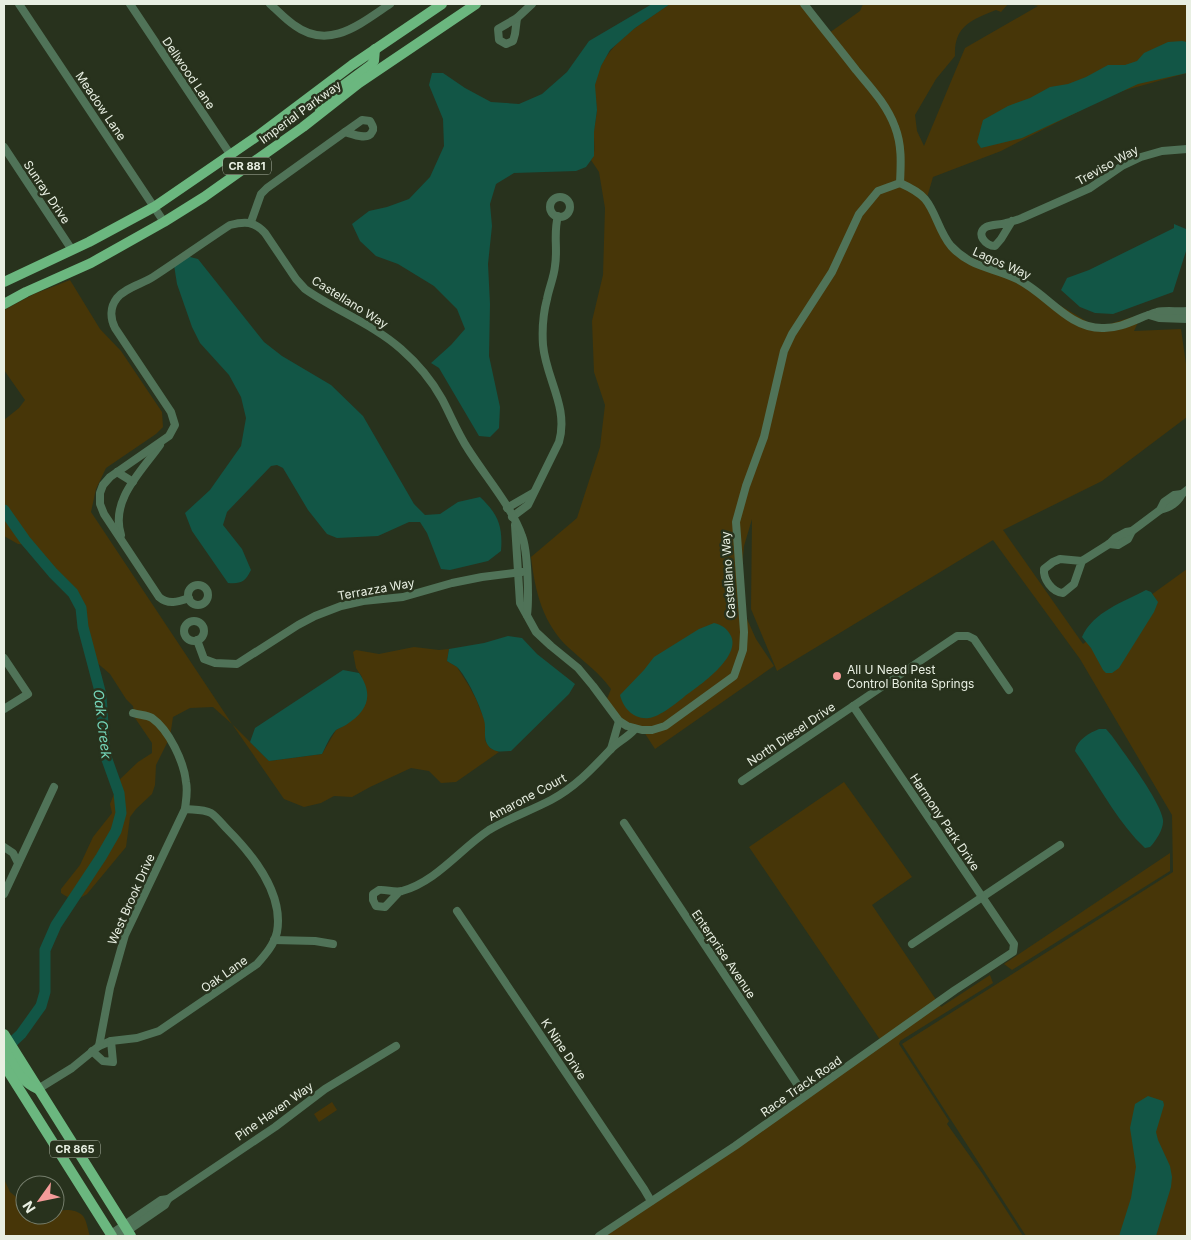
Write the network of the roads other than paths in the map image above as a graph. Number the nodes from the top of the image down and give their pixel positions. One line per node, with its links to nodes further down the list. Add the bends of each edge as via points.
1 (19, 4): 17 (street, Meadow Lane)
2 (130, 4): 15 (street, Dellwood Lane)
3 (270, 4): 4 (street, via 294,26 328,36 347,32)
4 (390, 4)
5 (442, 4): 10 (main road, Imperial Parkway / CR 881)
6 (476, 4): 11 (main road, Imperial Parkway / CR 881)
7 (532, 4): 9 (street)
8 (804, 4): 16 (street, via 888,111 900,144)
9 (517, 18)
10 (375, 49): 11 (main road, via 374,62 333,93); 15 (main road, Imperial Parkway / CR 881)
11 (315, 117): 20 (main road, Imperial Parkway / CR 881)
12 (345, 132): 21 (street, via 267,188 261,194)
13 (4, 148): 22 (street, Sunray Drive)
14 (1187, 149): 19 (street, Treviso Way, via 1141,157 1090,188)
15 (230, 154): 17 (main road, Imperial Parkway / CR 881)
16 (900, 183): 26 (street, Lagos Way, via 925,198 950,245 966,259 1015,278 1067,316 1102,328 1126,324); 46 (street, Castellano Way, via 878,191 859,214 832,272 784,351 764,437 736,522 744,632 743,650 734,676 665,726 652,730)
17 (154, 206): 20 (street, Meadow Lane); 22 (main road, Imperial Parkway / CR 881)
18 (558, 216): 32 (street, via 554,234 555,268 542,332 562,424 559,442)
19 (1012, 221)
20 (164, 222): 24 (main road, Imperial Parkway / CR 881, via 91,263)
21 (251, 222): 28 (street, via 230,225 123,293 113,306 111,314 115,328 174,417 174,430); 33 (street, Castellano Way, via 265,233 305,289 385,336 415,363 441,397 460,437)
22 (72, 250): 23 (main road, Imperial Parkway / CR 881)
23 (4, 282)
24 (4, 304)
25 (1187, 311): 26 (street, Lagos Way)
26 (1149, 315): 27 (street, Lagos Way)
27 (1187, 319)
28 (163, 442): 29 (street); 30 (street)
29 (117, 472): 30 (street); 35 (street, via 103,485 99,499 104,514)
30 (133, 482): 35 (street, via 118,510)
31 (1185, 492): 36 (street, via 1178,502 1160,510)
32 (532, 493): 33 (street); 34 (street, via 528,505)
33 (506, 508): 34 (street, Castellano Way)
34 (513, 519): 37 (street, Castellano Way, via 525,547)
35 (123, 542): 38 (street, via 162,600 173,603)
36 (1082, 561): 36 (street, via 1060,559 1048,565 1044,573 1053,590 1063,593 1068,590 1077,578)
37 (522, 572): 39 (street, Terrazza Way, via 452,583 403,597 341,606 314,616 237,664 215,663 204,658); 45 (street, Castellano Way, via 527,615 536,632 578,668)
38 (189, 598)
39 (197, 640)
40 (4, 658): 43 (street, via 28,694)
41 (1009, 690): 42 (street, North Diesel Drive, via 974,639 957,636)
42 (853, 706): 48 (street, North Diesel Drive); 57 (street, Harmony Park Drive)
43 (4, 709)
44 (133, 713): 50 (street, West Brook Drive, via 151,718 173,743 186,782)
45 (618, 721): 46 (street, Castellano Way); 47 (street)
46 (635, 729): 47 (street)
47 (611, 749): 55 (street, Amarone Court, via 590,773 565,792 506,820 470,844 432,877)
48 (742, 781)
49 (54, 787): 54 (street)
50 (185, 809): 59 (street, Oak Lane, via 204,810 215,816 237,838 254,862 270,887 275,902 278,925); 66 (street, West Brook Drive, via 125,935)
51 (624, 824): 70 (street, Enterprise Avenue)
52 (1060, 845): 57 (street)
53 (4, 847): 54 (street, via 13,853)
54 (18, 863): 56 (street)
55 (399, 892)
56 (4, 894)
57 (983, 896): 61 (street); 62 (street, Harmony Park Drive, via 1014,944)
58 (457, 911): 71 (street, K Nine Drive)
59 (274, 940): 60 (street); 64 (street, Oak Lane, via 257,964 165,1028 146,1036)
60 (333, 944)
61 (912, 944)
62 (1013, 952): 70 (street, Race Track Road)
63 (4, 1035): 68 (main road, CR 865)
64 (111, 1041): 66 (street, Oak Lane); 66 (street, via 113,1062 103,1062)
65 (396, 1046): 72 (street, Pine Haven Way, via 325,1089)
66 (95, 1048): 69 (street, via 72,1068)
67 (4, 1049): 68 (main road)
68 (10, 1064): 69 (main road, via 28,1085); 72 (main road, CR 865)
69 (38, 1089): 72 (main road, CR 865)
70 (805, 1096): 71 (street, Race Track Road)
71 (651, 1201): 73 (street, Race Track Road)
72 (121, 1233)
73 (599, 1236)

